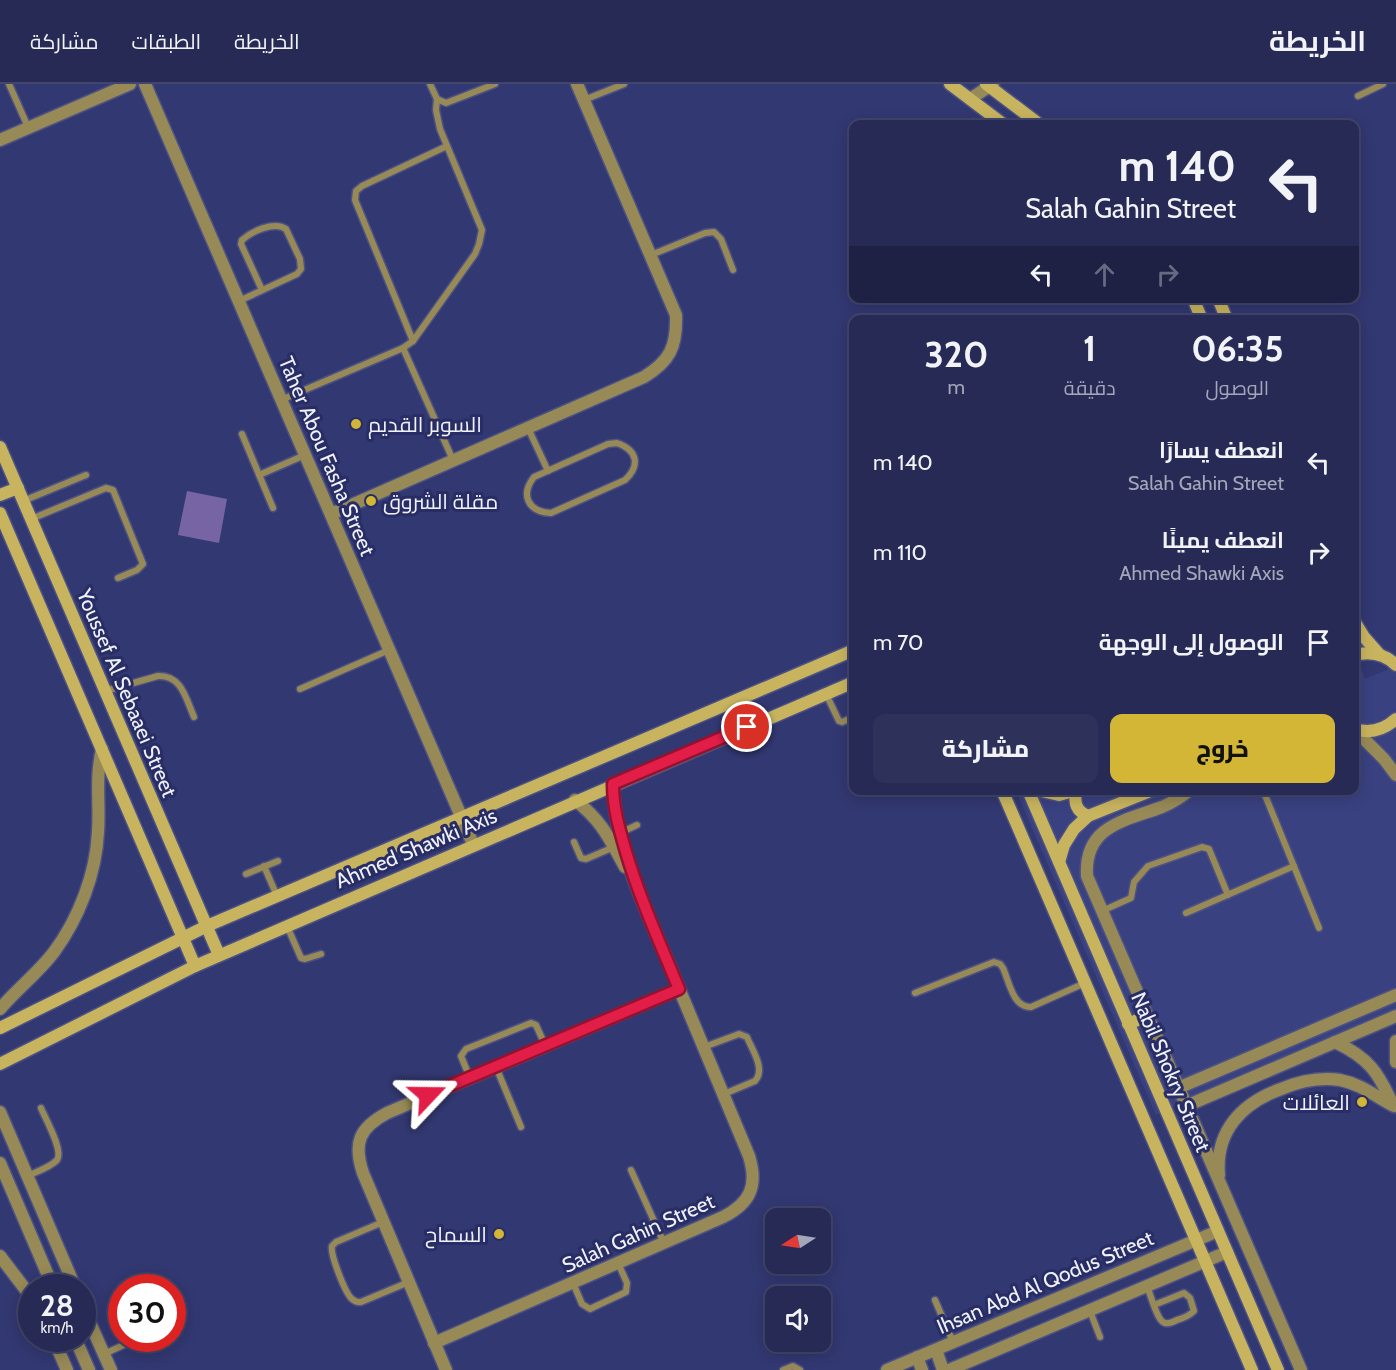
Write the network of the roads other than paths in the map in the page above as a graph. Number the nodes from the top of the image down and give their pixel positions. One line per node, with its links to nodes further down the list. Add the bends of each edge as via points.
1 (9, 84): 17 (lane)
2 (130, 84): 17 (street)
3 (145, 84): 23 (street, Taher Abou Fasha Street)
4 (430, 84): 12 (lane)
5 (495, 84): 12 (lane, via 451,102)
6 (577, 84): 14 (street)
7 (624, 84): 14 (lane)
8 (950, 84): 13 (street)
9 (1383, 84): 11 (lane)
10 (989, 85): 13 (street); 16 (street)
11 (1358, 96)
12 (437, 99): 19 (lane, via 437,118)
13 (970, 99): 15 (street)
14 (584, 100): 20 (street)
15 (998, 120)
16 (1033, 120)
17 (28, 128): 18 (street)
18 (0, 140)
19 (447, 146): 24 (lane, via 482,230 475,254); 24 (lane, via 362,186 354,200)
20 (650, 256): 21 (lane, via 705,232 714,232); 27 (street, via 676,315 677,334 671,352 660,367 644,377)
21 (734, 270)
22 (262, 290): 22 (lane, via 301,269 300,259 282,226 272,225 242,240); 23 (lane)
23 (239, 302): 26 (street, Taher Abou Fasha Street)
24 (413, 341): 25 (lane)
25 (403, 348): 26 (lane); 31 (lane)
26 (281, 400): 30 (street, Taher Abou Fasha Street)
27 (528, 428): 31 (street); 32 (lane)
28 (242, 434): 34 (lane)
29 (0, 447): 35 (street, Youssef Al Sebaaei Street)
30 (305, 455): 34 (lane); 40 (street, Taher Abou Fasha Street)
31 (453, 460): 40 (street)
32 (548, 471): 32 (lane, via 617,443 627,446 635,463 626,480 551,513 542,513 534,509 527,493 534,477)
33 (86, 475): 37 (lane)
34 (259, 475): 38 (lane)
35 (18, 488): 36 (street); 37 (street, Youssef Al Sebaaei Street)
36 (0, 495)
37 (24, 501): 41 (street, Youssef Al Sebaaei Street)
38 (273, 508)
39 (0, 513): 57 (street)
40 (331, 514): 44 (street, Taher Abou Fasha Street)
41 (31, 519): 42 (lane, via 106,488 113,490 142,564); 50 (street, Youssef Al Sebaaei Street)
42 (118, 578)
43 (1359, 629): 47 (street)
44 (389, 650): 49 (lane); 68 (street, Taher Abou Fasha Street)
45 (849, 652): 68 (street, Ahmed Shawki Axis)
46 (1359, 655): 47 (street)
47 (1389, 657)
48 (849, 684): 51 (street, Ahmed Shawki Axis)
49 (300, 689)
50 (105, 691): 52 (lane, via 166,675 179,683); 84 (street, Youssef Al Sebaaei Street)
51 (826, 693): 53 (lane, via 839,721); 59 (street, Ahmed Shawki Axis)
52 (194, 717)
53 (849, 719)
54 (1396, 719): 55 (street, via 1382,729)
55 (1359, 730)
56 (1359, 734): 58 (street)
57 (102, 749): 87 (street); 95 (street, via 97,783 98,832 85,894 54,951)
58 (1396, 775)
59 (613, 784): 66 (street, Ahmed Shawki Axis); 70 (street, Salah Gahin Street)
60 (1004, 795): 91 (street, Nabil Shokry Street)
61 (1030, 795): 75 (street, Nabil Shokry Street)
62 (1076, 795): 67 (street, via 1078,810)
63 (1141, 795): 67 (street)
64 (1182, 795): 82 (street, via 1165,806 1117,823 1096,838 1089,850 1087,876)
65 (1265, 795): 77 (lane)
66 (575, 800): 72 (street, Ahmed Shawki Axis); 73 (street, Salah Gahin Street, via 604,828)
67 (1088, 816): 75 (street, via 1074,829)
68 (462, 817): 72 (street, Taher Abou Fasha Street); 81 (street, Ahmed Shawki Axis)
69 (637, 825): 70 (lane)
70 (620, 833): 79 (street, Salah Gahin Street)
71 (574, 842): 73 (lane, via 581,858 586,859)
72 (474, 844): 85 (street, Ahmed Shawki Axis)
73 (614, 847): 79 (street, Salah Gahin Street)
74 (278, 861): 76 (lane)
75 (1059, 862): 98 (street, Nabil Shokry Street)
76 (264, 866): 78 (lane); 81 (lane)
77 (1294, 866): 80 (lane); 86 (lane)
78 (246, 874)
79 (638, 892): 92 (street, Salah Gahin Street)
80 (1228, 895): 82 (lane, via 1209,849 1202,847 1148,866 1134,882 1131,898); 83 (lane)
81 (277, 896): 84 (street, Ahmed Shawki Axis)
82 (1102, 911): 96 (street)
83 (1186, 913)
84 (207, 926): 87 (street, Ahmed Shawki Axis); 89 (street, Youssef Al Sebaaei Street)
85 (287, 926): 88 (lane, via 301,958); 89 (street, Ahmed Shawki Axis)
86 (1319, 927)
87 (182, 937): 90 (street); 99 (street, Ahmed Shawki Axis)
88 (321, 954)
89 (219, 955): 90 (street, Ahmed Shawki Axis)
90 (195, 966): 106 (street, Ahmed Shawki Axis)
91 (1086, 983): 93 (lane, via 1025,1007 1016,1000 1000,964 994,962); 123 (street, Nabil Shokry Street)
92 (679, 989): 102 (street); 103 (street, Salah Gahin Street)
93 (915, 993)
94 (1396, 995): 104 (street)
95 (0, 1009)
96 (1147, 1016): 98 (street); 110 (street)
97 (1396, 1016): 101 (street)
98 (1128, 1024): 122 (street, Nabil Shokry Street)
99 (0, 1028)
100 (1396, 1041): 105 (street)
101 (1335, 1042): 108 (street); 113 (street, via 1368,1063 1381,1078)
102 (545, 1046): 107 (street); 109 (lane, via 536,1025 531,1023 466,1049 461,1056)
103 (704, 1047): 111 (street, Salah Gahin Street); 111 (lane, via 739,1034 747,1037 760,1068 758,1078)
104 (1269, 1049): 108 (street); 110 (street)
105 (1396, 1062)
106 (0, 1064)
107 (496, 1067): 109 (street); 116 (lane)
108 (1277, 1067): 112 (street)
109 (470, 1078): 121 (street, via 378,1117 360,1137 357,1155)
110 (1178, 1088): 112 (street)
111 (723, 1094): 124 (street, Salah Gahin Street, via 753,1170 750,1192 737,1210)
112 (1186, 1106): 120 (street)
113 (1395, 1107): 120 (street, via 1366,1089 1338,1080 1307,1080 1272,1092 1240,1112 1228,1127 1221,1144)
114 (40, 1108): 119 (lane, via 58,1148 58,1158)
115 (0, 1112): 119 (street)
116 (521, 1127)
117 (0, 1162): 129 (street)
118 (631, 1170): 124 (lane)
119 (27, 1176): 130 (street)
120 (1219, 1182): 160 (street)
121 (383, 1222): 132 (street); 132 (lane, via 336,1242 332,1256 356,1302)
122 (1218, 1231): 123 (street, Ihsan Abd Al Qodus Street); 125 (street, Nabil Shokry Street)
123 (1197, 1239): 127 (street, Nabil Shokry Street); 140 (street, Ihsan Abd Al Qodus Street)
124 (664, 1243): 128 (street, Salah Gahin Street)
125 (1227, 1252): 127 (street, Ihsan Abd Al Qodus Street); 159 (street, Nabil Shokry Street)
126 (0, 1256): 131 (street)
127 (1206, 1261): 134 (street, Ihsan Abd Al Qodus Street); 158 (street, Nabil Shokry Street)
128 (618, 1263): 133 (street, Salah Gahin Street); 133 (lane, via 627,1283 626,1292 590,1309 582,1304)
129 (47, 1274)
130 (69, 1274)
131 (18, 1280)
132 (409, 1282): 141 (street)
133 (573, 1283): 141 (street, Salah Gahin Street)
134 (1147, 1286): 136 (lane); 137 (street, Ihsan Abd Al Qodus Street)
135 (935, 1300): 140 (lane)
136 (1154, 1305): 136 (lane, via 1166,1323 1194,1311 1184,1293)
137 (1089, 1310): 139 (lane); 157 (street, Ihsan Abd Al Qodus Street)
138 (96, 1336): 146 (street)
139 (1100, 1337)
140 (953, 1342): 142 (street, Ihsan Abd Al Qodus Street)
141 (434, 1343): 151 (street)
142 (936, 1350): 147 (street, Ihsan Abd Al Qodus Street); 156 (street)
143 (59, 1352): 148 (street)
144 (81, 1352): 149 (street)
145 (108, 1352): 146 (lane)
146 (104, 1354): 150 (street)
147 (918, 1357): 154 (street, Ihsan Abd Al Qodus Street); 155 (street)
148 (67, 1370)
149 (89, 1370)
150 (111, 1370)
151 (446, 1370)
152 (783, 1370): 153 (lane, via 793,1366)
153 (800, 1370)
154 (887, 1370)
155 (922, 1370)
156 (943, 1370)
157 (949, 1370)
158 (1252, 1370)
159 (1278, 1370)
160 (1301, 1370)

